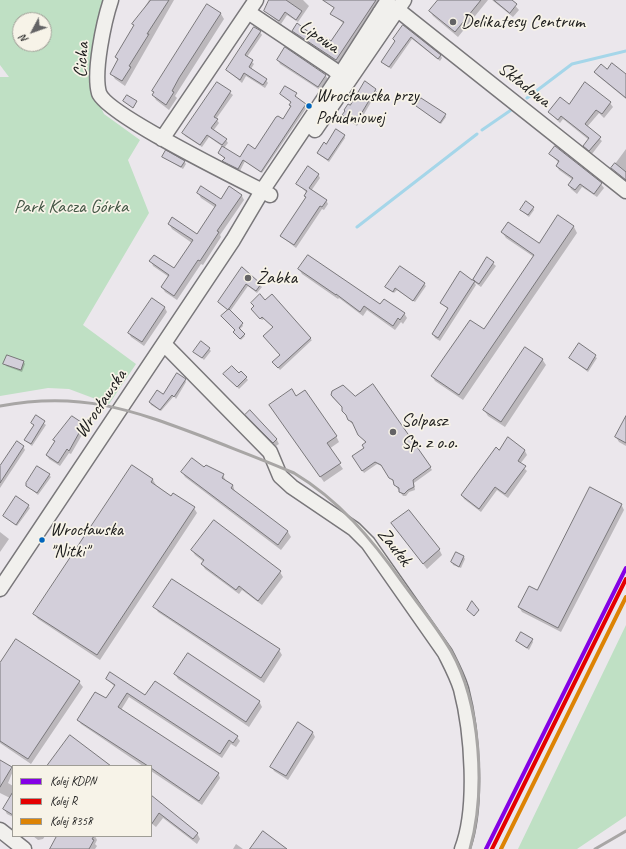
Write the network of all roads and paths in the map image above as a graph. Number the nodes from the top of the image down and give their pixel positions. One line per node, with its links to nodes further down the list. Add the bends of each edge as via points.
1 (111, 0): 6 (street, Cicha, via 103,23 97,80 100,93 108,103)
2 (256, 0): 4 (street)
3 (393, 4): 5 (street, Wrocławska); 7 (street, Składowa)
4 (248, 12): 5 (street, Lipowa); 6 (street)
5 (344, 78): 8 (street, Wrocławska)
6 (162, 139): 8 (street, Cicha)
7 (626, 191)
8 (267, 193): 9 (street, Wrocławska)
9 (164, 344): 10 (street, Wrocławska); 12 (street, Zaułek, via 270,452 280,476 354,529 368,543 445,653 460,689 469,743 471,795)
10 (0, 589)
11 (0, 830): 13 (street)
12 (464, 845)
13 (24, 849)

